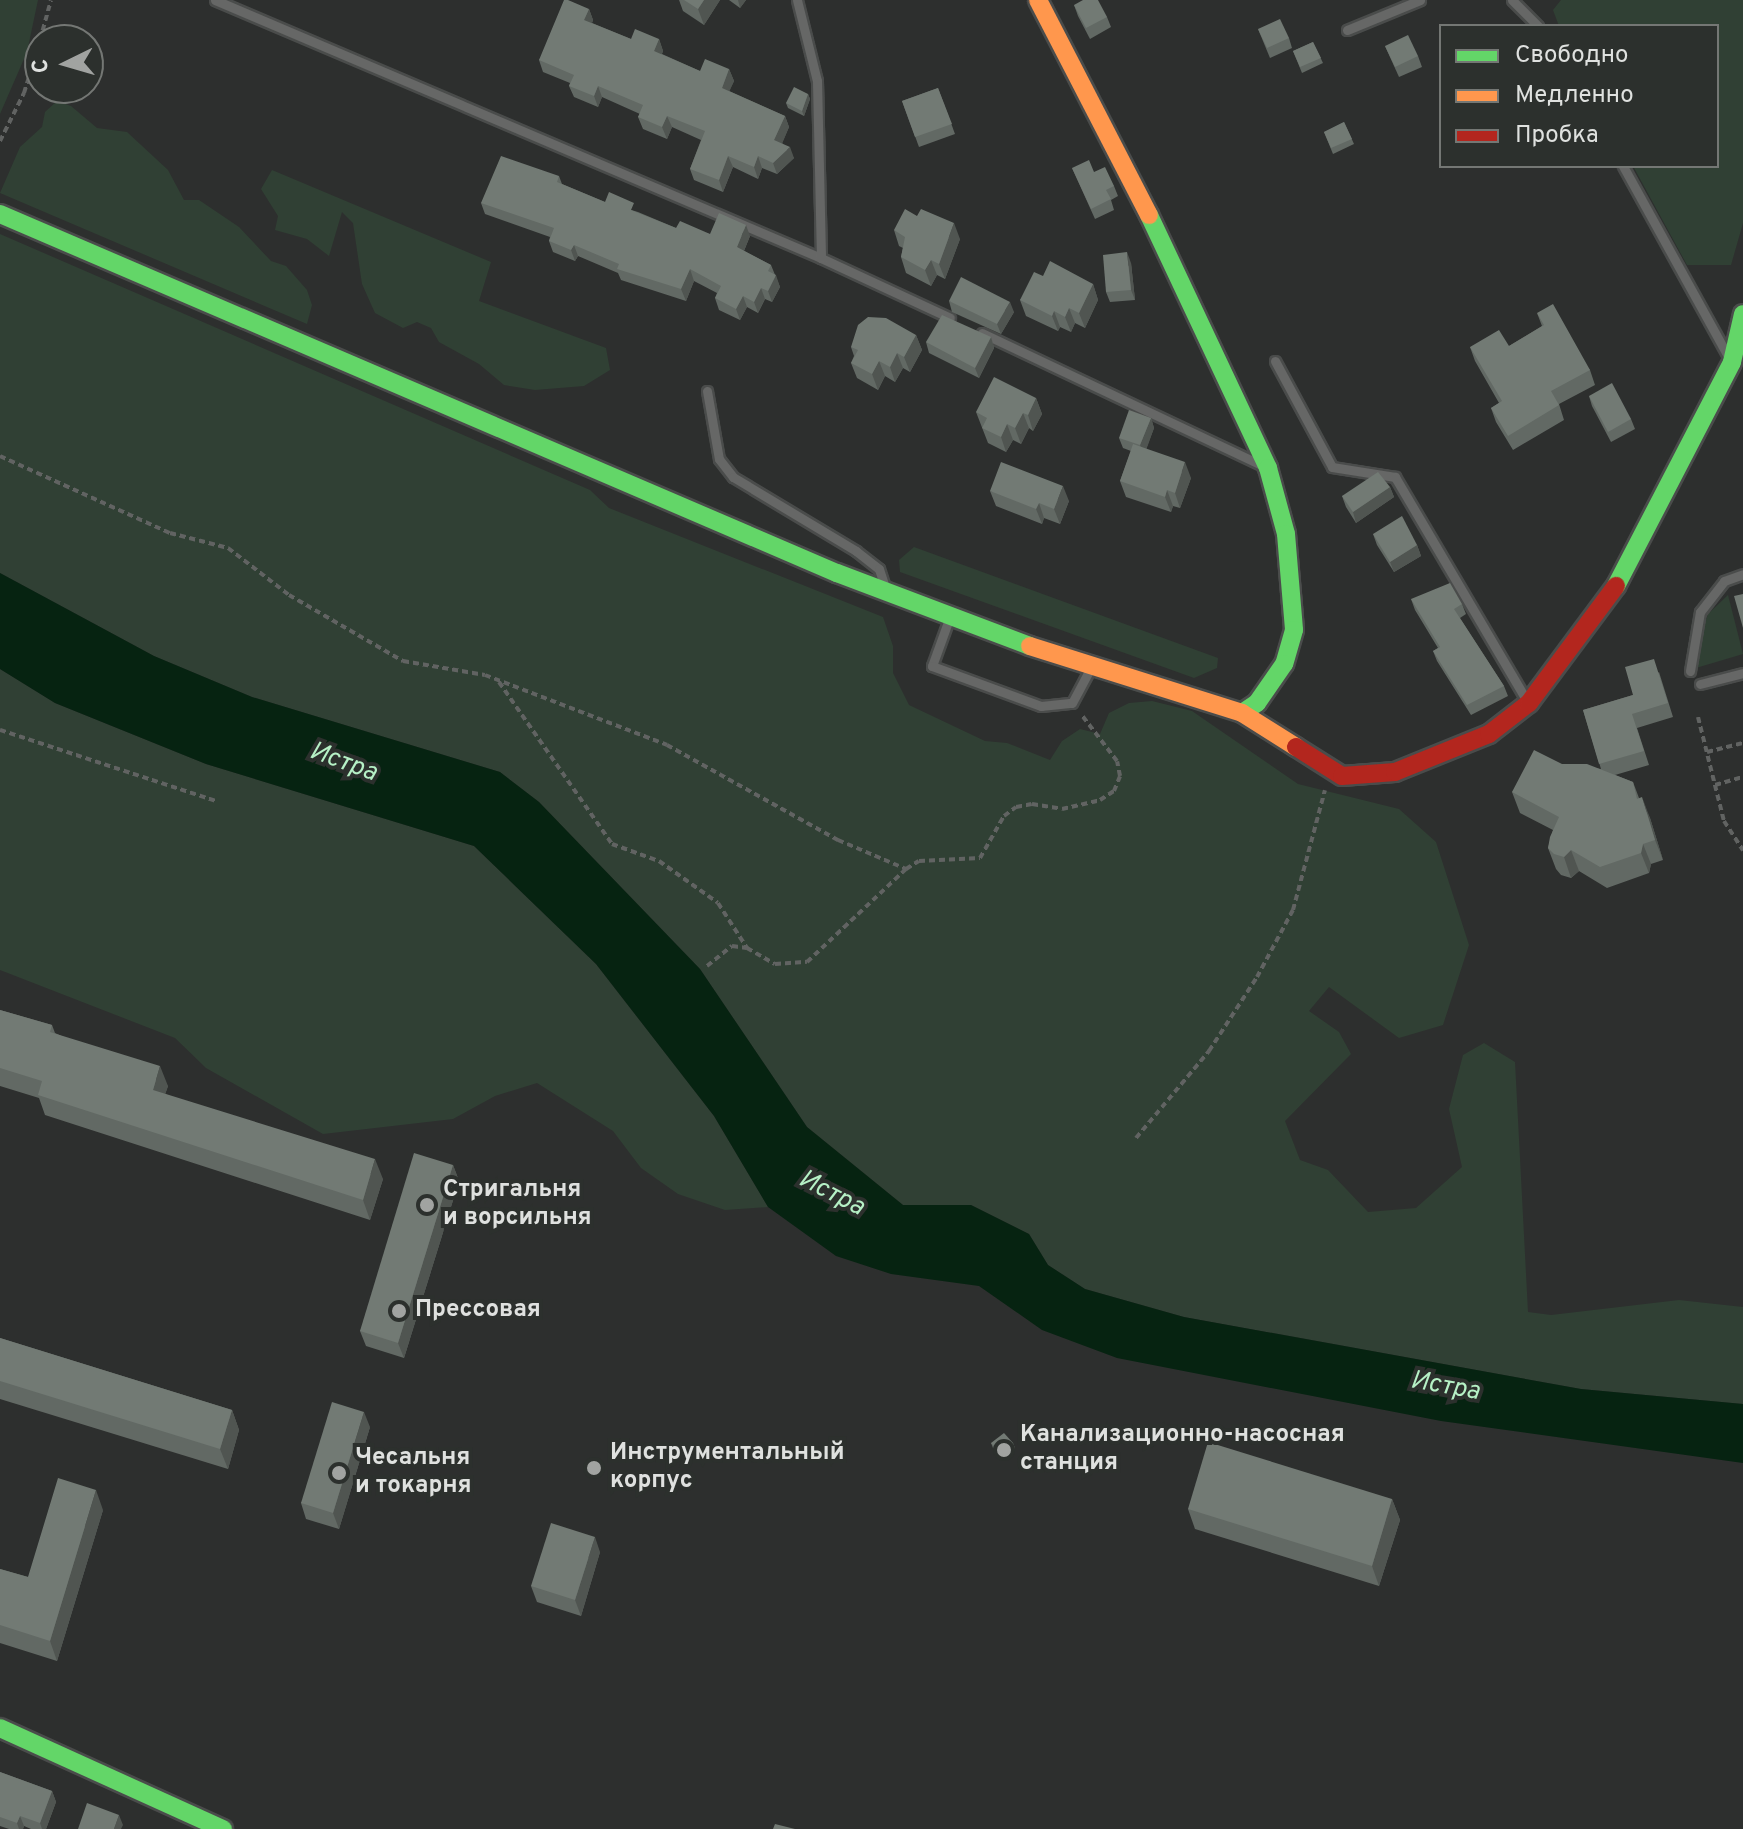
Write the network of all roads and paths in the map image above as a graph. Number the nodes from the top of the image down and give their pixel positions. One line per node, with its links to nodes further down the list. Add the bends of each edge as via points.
1 (51, 0): 7 (path)
2 (215, 0): 14 (lane)
3 (797, 0): 14 (lane, via 817,81)
4 (1038, 0): 20 (street, via 1192,297)
5 (1420, 0): 9 (lane)
6 (1512, 0): 8 (lane)
7 (45, 24)
8 (1536, 24)
9 (1347, 30)
10 (24, 93): 11 (path)
11 (0, 141)
12 (1624, 168): 17 (lane)
13 (0, 214): 22 (street)
14 (821, 258): 20 (lane)
15 (1743, 314): 17 (street)
16 (1275, 361): 30 (lane, via 1332,467 1395,477)
17 (1737, 364): 30 (street, via 1605,607)
18 (707, 391): 22 (lane, via 719,459 733,477 856,551 879,569)
19 (0, 456): 27 (path, via 170,533 228,548 289,595 403,661)
20 (1268, 468): 31 (street, via 1286,534 1294,630 1284,664 1257,703)
21 (1743, 574): 25 (lane, via 1724,581 1700,612)
22 (887, 591): 23 (street)
23 (950, 615): 24 (street); 29 (lane, via 932,666 1041,706)
24 (1093, 665): 29 (lane); 31 (street)
25 (1690, 671)
26 (1743, 673): 28 (lane)
27 (498, 680): 41 (path, via 667,745 838,840); 42 (path, via 612,844 659,861 718,903)
28 (1700, 684)
29 (1072, 703): 41 (path, via 1117,761 1120,776 1114,791 1086,806 1016,807 1004,816 980,858 919,861)
30 (1529, 703): 36 (street, via 1489,734 1446,755 1366,776)
31 (1242, 713): 36 (street)
32 (1698, 717): 35 (path)
33 (0, 730): 39 (path)
34 (1743, 743): 35 (path)
35 (1706, 753): 38 (path)
36 (1329, 771): 44 (path, via 1293,910 1209,1051)
37 (1743, 777): 38 (path)
38 (1715, 785): 40 (path, via 1724,821)
39 (216, 801)
40 (1743, 850)
41 (906, 869): 42 (path, via 807,962 775,964)
42 (747, 948): 43 (path, via 732,946)
43 (707, 966)
44 (1136, 1138)
45 (0, 1728): 46 (street)
46 (223, 1829)

